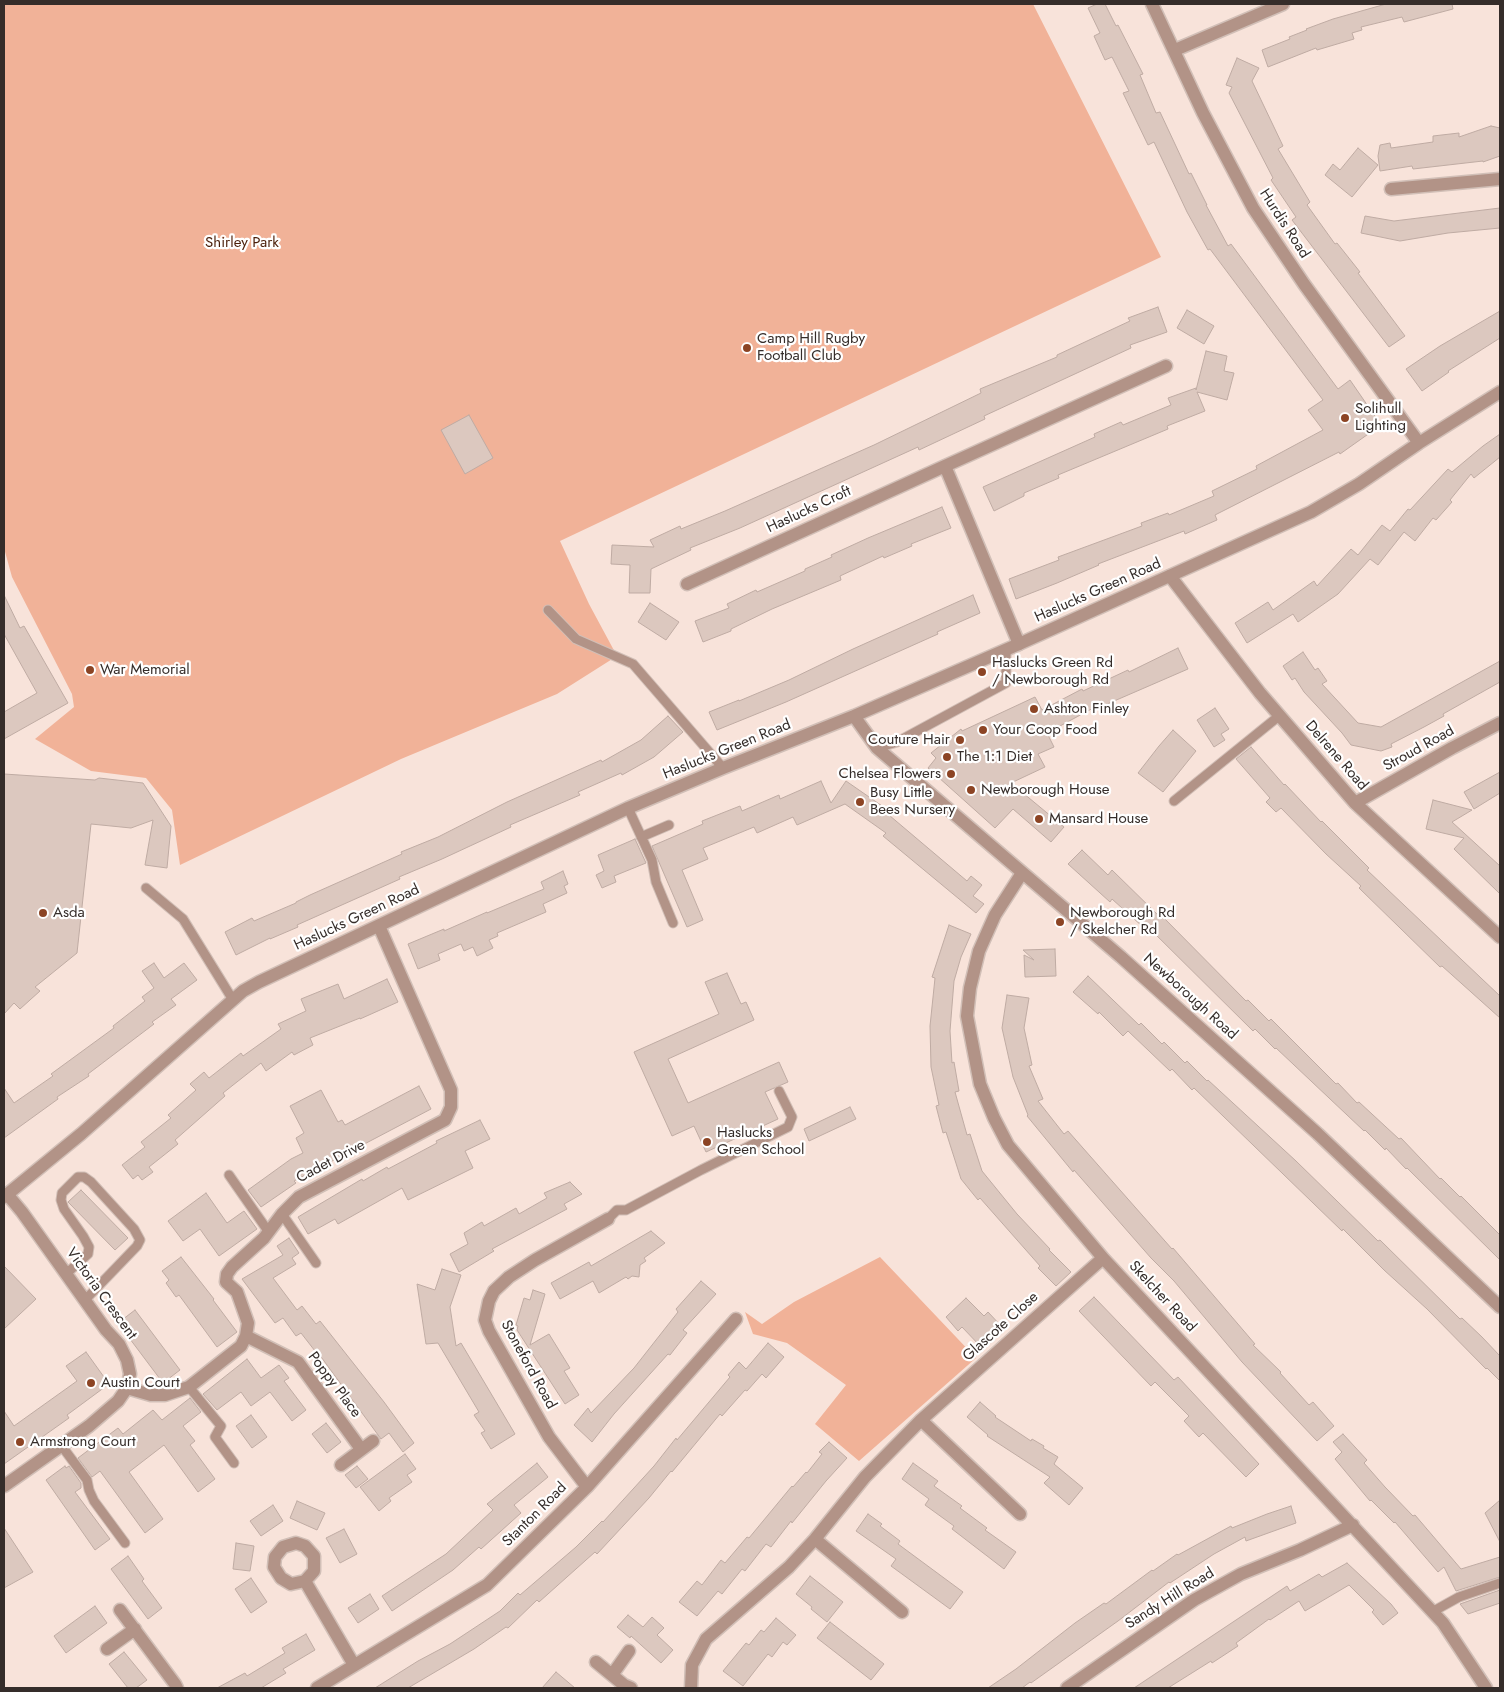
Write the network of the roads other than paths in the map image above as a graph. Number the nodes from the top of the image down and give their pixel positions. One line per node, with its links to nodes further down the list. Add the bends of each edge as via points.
1 (1152, 4): 3 (street, Hurdis Road)
2 (1283, 4): 3 (street)
3 (1174, 50): 8 (street, Hurdis Road, via 1253,208)
4 (1500, 179): 5 (street)
5 (1390, 189)
6 (1166, 366): 9 (street, Haslucks Croft)
7 (1500, 392): 8 (street, Haslucks Green Road)
8 (1419, 443): 10 (street, Haslucks Green Road, via 1311,512)
9 (945, 466): 11 (street, Haslucks Croft); 13 (street)
10 (1170, 576): 13 (street, Haslucks Green Road); 16 (street, Delrene Road)
11 (687, 584)
12 (548, 610): 19 (lane, via 576,639 633,664)
13 (1019, 644): 14 (street, Haslucks Green Road)
14 (1006, 650): 15 (street, Haslucks Green Road); 18 (lane, via 1006,683 897,742)
15 (854, 716): 18 (street, Newborough Road); 19 (street, Haslucks Green Road)
16 (1279, 716): 20 (lane); 21 (street, Delrene Road)
17 (1500, 724): 21 (street, Stroud Road)
18 (877, 748): 25 (street, Newborough Road)
19 (723, 768): 22 (street, Haslucks Green Road)
20 (1174, 801)
21 (1355, 804): 29 (street, Delrene Road)
22 (628, 808): 24 (lane); 28 (street, Haslucks Green Road)
23 (670, 825): 24 (lane)
24 (641, 837): 27 (lane)
25 (1022, 873): 37 (street, Skelcher Road, via 995,915 979,951 970,988 967,1016 980,1084 1008,1145); 41 (street, Newborough Road, via 1121,956 1311,1128)
26 (146, 888): 30 (lane, via 183,919)
27 (673, 923)
28 (379, 926): 30 (street, Haslucks Green Road, via 259,982); 34 (street, Cadet Drive, via 451,1090 451,1107 445,1120 299,1197)
29 (1500, 937)
30 (233, 1000): 33 (street, Haslucks Green Road, via 82,1134)
31 (779, 1091): 35 (lane, via 792,1117 788,1127 626,1210 617,1210)
32 (229, 1175): 36 (lane)
33 (5, 1194): 39 (street, Victoria Crescent, via 22,1212)
34 (282, 1214): 36 (street, Cadet Drive); 38 (lane)
35 (608, 1219): 53 (street, Stoneford Road, via 509,1277 488,1301 485,1320 549,1437)
36 (268, 1231): 43 (street, Cadet Drive, via 227,1274 226,1282 237,1292 248,1322)
37 (1103, 1258): 46 (street, Glascote Close); 55 (street, Skelcher Road)
38 (316, 1263)
39 (66, 1274): 40 (street, Victoria Crescent); 40 (lane, via 88,1254 88,1247 64,1209 62,1193 78,1177 84,1177 134,1229 140,1240)
40 (84, 1300): 45 (street, Victoria Crescent, via 119,1344 127,1360 130,1374)
41 (1500, 1307)
42 (736, 1319): 53 (street, Stanton Road)
43 (246, 1336): 44 (street, via 241,1346); 49 (street, Poppy Place, via 298,1362)
44 (189, 1386): 45 (street, via 165,1395 151,1395); 50 (lane, via 220,1426 215,1437)
45 (127, 1388): 48 (street, via 118,1402)
46 (921, 1420): 54 (street); 56 (street, Glascote Close, via 865,1477)
47 (373, 1441): 49 (street)
48 (62, 1445): 52 (street); 57 (lane, via 87,1480 94,1501)
49 (361, 1450): 51 (street)
50 (234, 1463)
51 (341, 1465)
52 (4, 1486)
53 (586, 1487): 67 (street, Stanton Road, via 487,1585)
54 (1020, 1514)
55 (1353, 1525): 62 (street, Skelcher Road); 73 (street, Sandy Hill Road, via 1241,1574 1194,1600)
56 (815, 1539): 61 (street); 72 (street, Glascote Close, via 789,1567 706,1639 692,1665)
57 (125, 1543)
58 (305, 1581): 67 (street)
59 (1500, 1584): 62 (lane, via 1459,1598)
60 (120, 1610): 63 (street)
61 (902, 1612)
62 (1432, 1612): 74 (street, Skelcher Road, via 1444,1624)
63 (135, 1629): 64 (street); 69 (street)
64 (107, 1649)
65 (629, 1650): 68 (street)
66 (596, 1662): 68 (street)
67 (354, 1665): 70 (street, Stanton Road)
68 (612, 1675): 71 (street)
69 (177, 1688)
70 (318, 1688)
71 (632, 1688)
72 (691, 1688)
73 (1067, 1688)
74 (1486, 1688)

